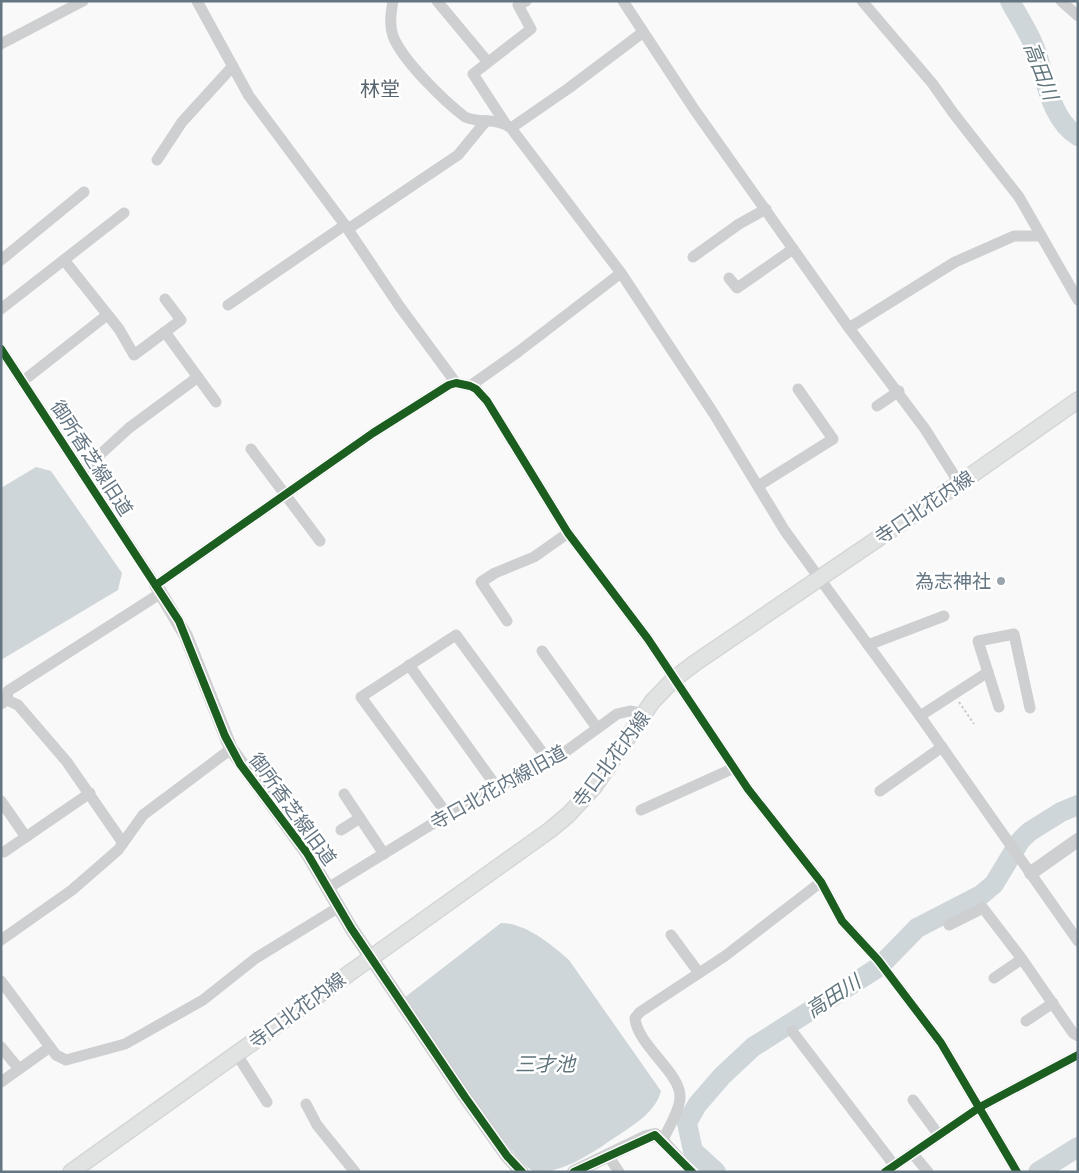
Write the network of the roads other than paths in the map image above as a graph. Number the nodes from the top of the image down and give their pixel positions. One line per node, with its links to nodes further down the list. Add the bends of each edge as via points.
1 (82, 1): 11 (street)
2 (197, 1): 13 (street)
3 (393, 1): 14 (street, via 390,25 409,62 458,112 472,120)
4 (438, 1): 12 (street)
5 (526, 1): 12 (street, via 518,5 531,29)
6 (623, 1): 10 (street)
7 (862, 1): 21 (street, via 918,65 1007,180)
8 (1061, 1): 9 (street)
9 (1078, 16)
10 (642, 32): 15 (street, via 569,88); 18 (street)
11 (2, 42)
12 (487, 62): 15 (street, via 472,74)
13 (233, 66): 16 (street, via 182,122); 20 (street, via 259,110)
14 (486, 121): 15 (street); 20 (street, via 458,155)
15 (508, 126): 26 (street)
16 (157, 160)
17 (84, 192): 24 (street)
18 (766, 209): 22 (street); 23 (street)
19 (124, 213): 25 (street)
20 (347, 227): 30 (street); 38 (street)
21 (1041, 236): 29 (street); 33 (street, via 1014,236 955,262)
22 (793, 248): 27 (street, via 737,288); 33 (street)
23 (693, 257)
24 (1, 260)
25 (64, 260): 31 (street); 32 (street)
26 (621, 273): 39 (street); 48 (street)
27 (729, 278)
28 (165, 299): 34 (street, via 181,320)
29 (1078, 300)
30 (228, 306)
31 (1, 310)
32 (107, 315): 34 (street, via 134,355); 37 (street)
33 (849, 328): 41 (street)
34 (165, 332): 36 (street)
35 (1, 349): 37 (street, 御所香芝線旧道)
36 (198, 377): 43 (street); 46 (street, via 129,428)
37 (23, 381): 46 (street, 御所香芝線旧道)
38 (456, 383): 39 (street); 49 (street, via 394,420)
39 (470, 386): 50 (street, via 487,401)
40 (798, 389): 48 (street, via 832,439)
41 (898, 392): 44 (street); 47 (street)
42 (1078, 400): 47 (main road, 寺口北花内線)
43 (216, 402)
44 (877, 406)
45 (251, 449): 49 (street)
46 (82, 472): 53 (street, 御所香芝線旧道)
47 (959, 483): 52 (main road, 寺口北花内線)
48 (758, 486): 52 (street)
49 (285, 494): 51 (street); 53 (street)
50 (568, 533): 55 (street, via 534,557 482,582); 60 (street)
51 (320, 541)
52 (819, 578): 56 (street); 60 (main road, 寺口北花内線)
53 (159, 589): 61 (street, via 8,691); 68 (street, 御所香芝線旧道, via 186,636)
54 (944, 616): 56 (street)
55 (507, 621)
56 (868, 645): 65 (street)
57 (542, 651): 66 (street)
58 (409, 665): 69 (street, via 456,635); 71 (street); 77 (street, via 361,697)
59 (988, 672): 62 (street); 63 (street, via 978,641 1014,634); 65 (street)
60 (674, 679): 64 (main road, 寺口北花内線); 70 (street)
61 (4, 702): 73 (street, via 18,705)
62 (998, 707)
63 (1030, 708)
64 (644, 714): 66 (street, 寺口北花内線旧道, via 624,711); 93 (main road, 寺口北花内線, via 594,787 568,815)
65 (920, 716): 67 (street)
66 (598, 728): 69 (street, 寺口北花内線旧道)
67 (942, 746): 72 (street); 85 (street)
68 (231, 749): 82 (street, via 143,816); 87 (street, 御所香芝線旧道, via 307,853)
69 (550, 762): 71 (street, 寺口北花内線旧道)
70 (734, 768): 76 (street); 86 (street)
71 (496, 786): 77 (street, 寺口北花内線旧道)
72 (880, 791)
73 (90, 793): 80 (street); 82 (street)
74 (344, 794): 78 (street)
75 (1, 801): 80 (street)
76 (641, 810)
77 (447, 814): 84 (street, 寺口北花内線旧道)
78 (360, 818): 79 (street); 84 (street)
79 (340, 830)
80 (26, 837): 83 (street)
81 (1078, 840): 85 (street)
82 (123, 843): 91 (street, via 54,904)
83 (4, 852)
84 (384, 854): 87 (street, 寺口北花内線旧道)
85 (1031, 873): 92 (street)
86 (821, 882): 95 (street); 112 (street, via 842,921 878,960 941,1042)
87 (328, 888): 88 (street, 御所香芝線旧道)
88 (339, 908): 93 (street, 御所香芝線旧道); 104 (street, via 256,958 196,1004 125,1044 66,1060)
89 (949, 925): 94 (street, via 983,908)
90 (671, 934): 95 (street)
91 (1, 940)
92 (1078, 941)
93 (371, 957): 105 (main road, 寺口北花内線); 120 (street, 御所香芝線旧道, via 465,1097)
94 (1022, 959): 96 (street); 99 (street)
95 (699, 973): 114 (street, via 635,1018 639,1032 679,1090 679,1106)
96 (994, 978)
97 (1, 981): 98 (street)
98 (5, 994): 104 (street)
99 (1053, 1003): 100 (street); 102 (street)
100 (1026, 1021)
101 (792, 1031): 117 (street)
102 (1078, 1036)
103 (1, 1047): 107 (street)
104 (50, 1047): 107 (street)
105 (236, 1053): 110 (street); 118 (main road, 寺口北花内線)
106 (1078, 1054): 112 (street)
107 (19, 1070): 108 (street)
108 (1, 1082)
109 (913, 1100): 113 (street)
110 (267, 1102)
111 (306, 1104): 119 (street, via 322,1132)
112 (980, 1107): 113 (street); 125 (street)
113 (938, 1134): 115 (street)
114 (662, 1140): 116 (street, via 655,1135 646,1137); 123 (street)
115 (912, 1153): 117 (street); 124 (street)
116 (609, 1157): 121 (street); 122 (street)
117 (890, 1169)
118 (71, 1172)
119 (355, 1172)
120 (522, 1172)
121 (574, 1172)
122 (618, 1172)
123 (692, 1172)
124 (928, 1172)
125 (1017, 1172)

